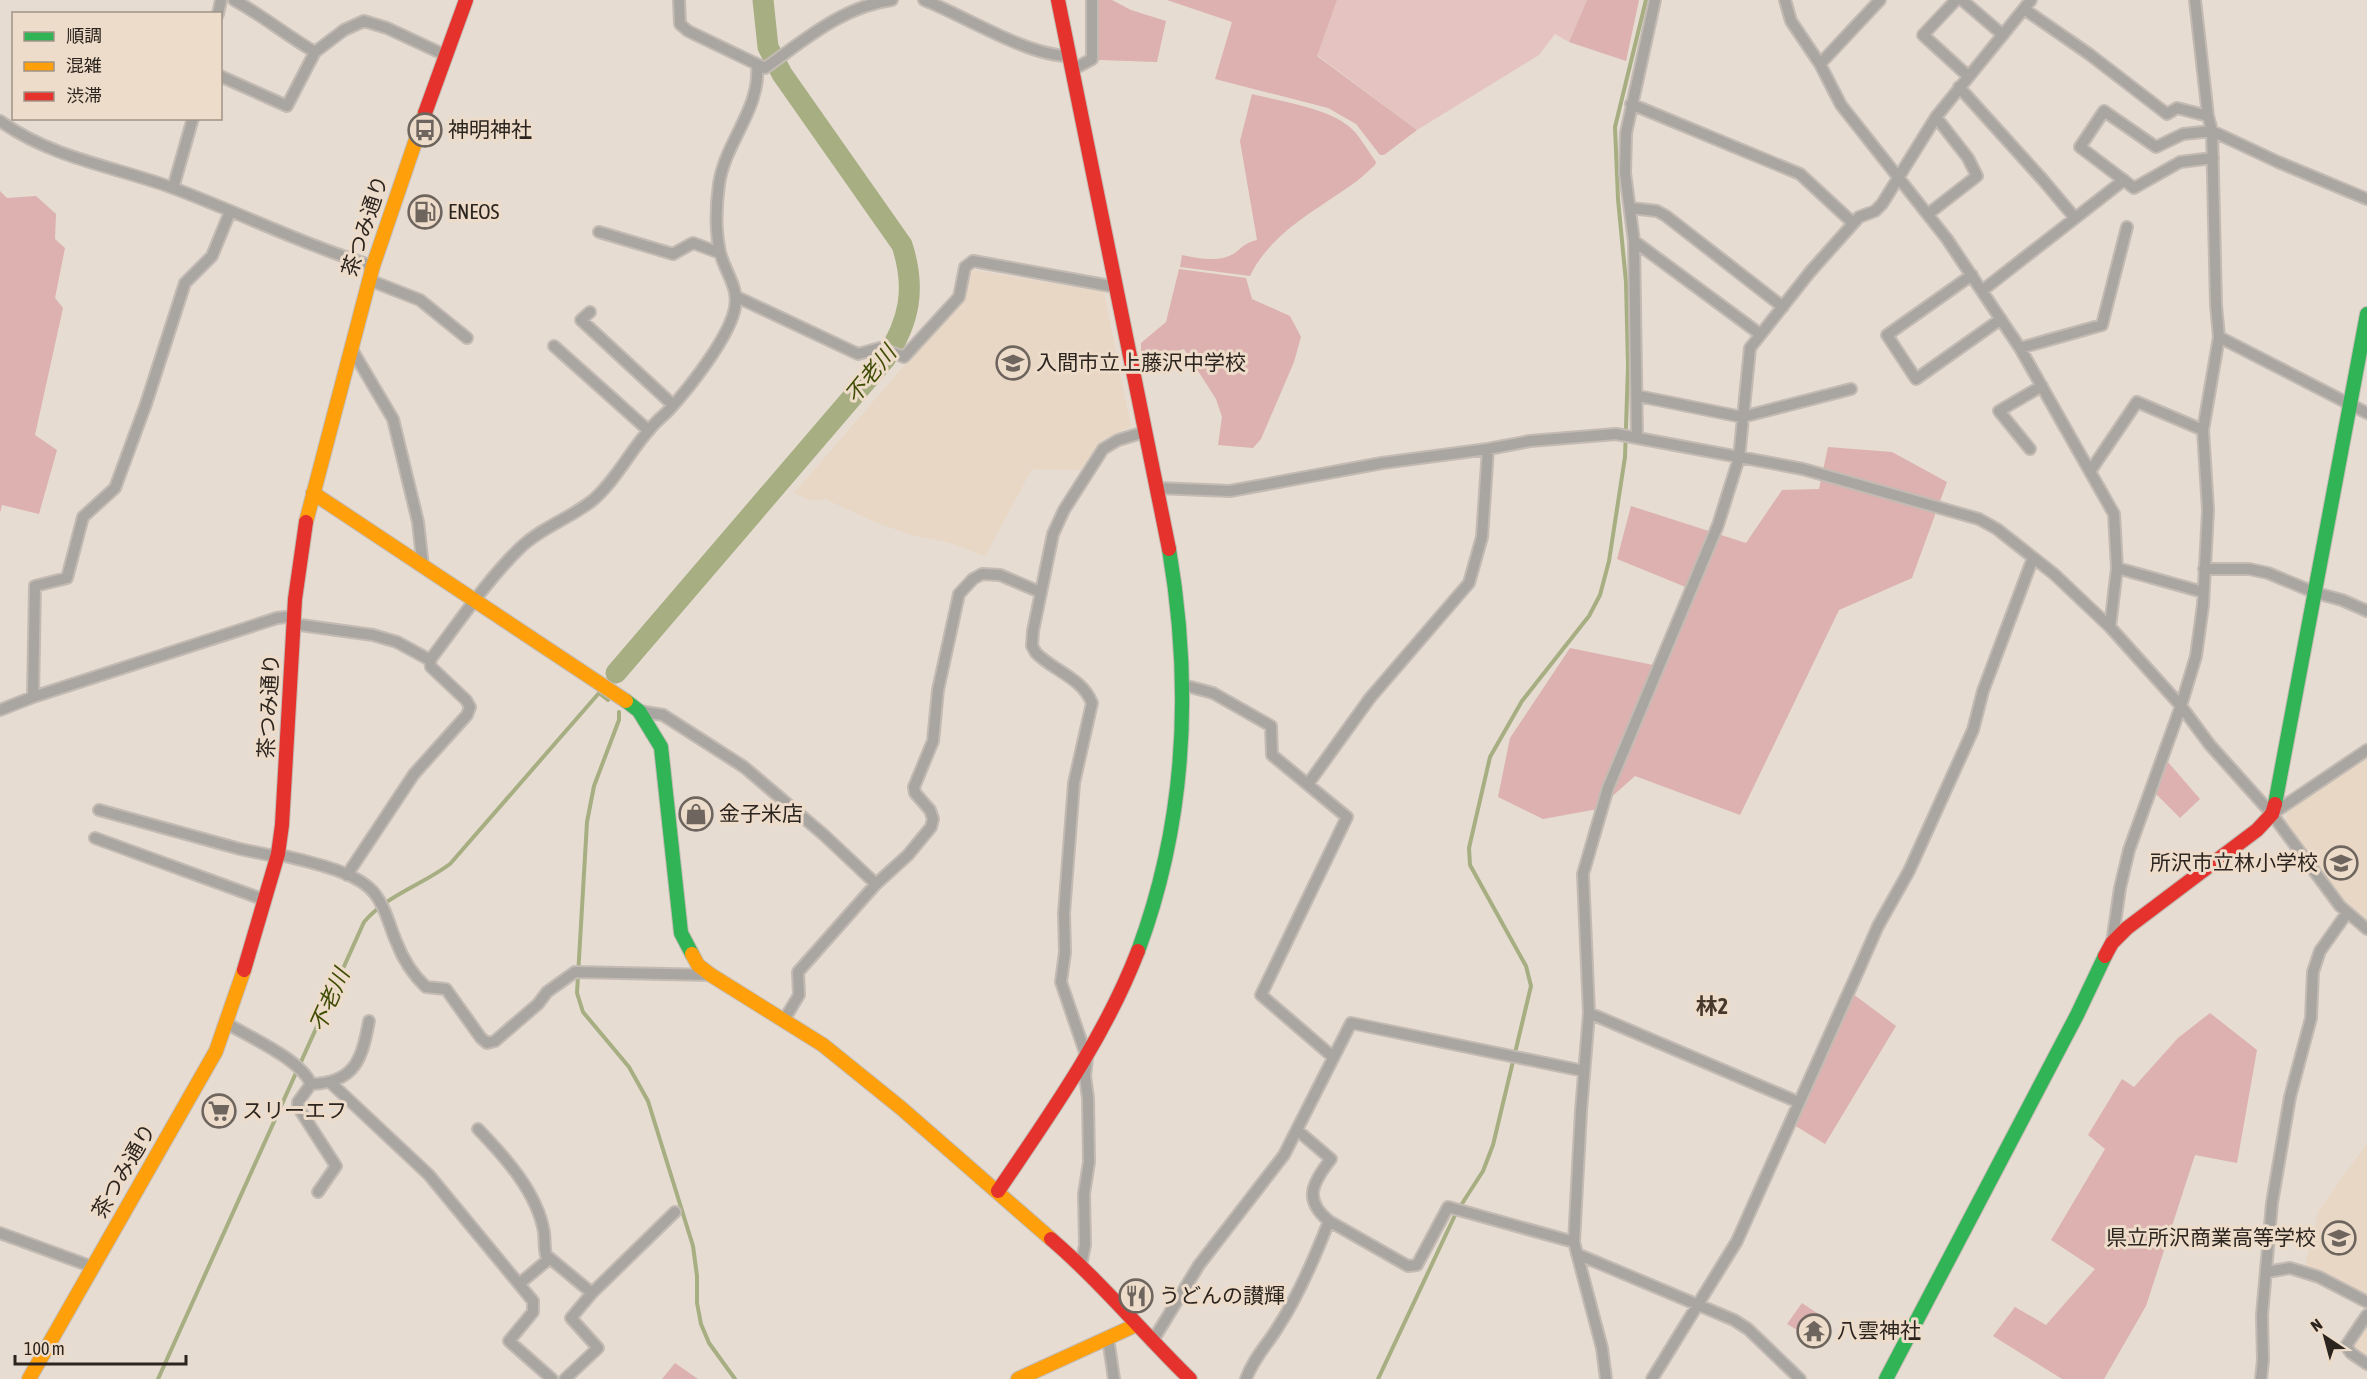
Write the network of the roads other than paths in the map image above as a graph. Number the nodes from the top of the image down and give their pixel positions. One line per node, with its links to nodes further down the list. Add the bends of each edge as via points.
1 (234, 0): 16 (street)
2 (466, 0): 17 (street, 茶つみ通り)
3 (679, 0): 20 (street, via 680,24 688,31)
4 (892, 0): 20 (street, via 835,19)
5 (924, 0): 18 (street)
6 (1058, 0): 18 (street)
7 (1092, 0): 18 (street, via 1092,59 1083,66)
8 (1655, 0): 24 (street)
9 (1785, 0): 19 (street, via 1791,21)
10 (1880, 0): 19 (street)
11 (1956, 0): 21 (street, via 1923,35)
12 (1962, 0): 15 (street)
13 (2195, 0): 25 (street)
14 (2028, 4): 15 (street); 25 (street, via 2167,114 2177,108)
15 (2003, 35): 21 (street)
16 (315, 52): 17 (street, via 344,30 364,21); 22 (street, via 287,106)
17 (445, 55): 44 (street, 茶つみ通り)
18 (1070, 63): 46 (street)
19 (1820, 64): 31 (street, via 1841,105)
20 (761, 67): 43 (street, via 755,95 721,169 716,224)
21 (1968, 76): 23 (street)
22 (222, 77)
23 (1959, 87): 26 (street); 38 (street)
24 (1631, 104): 35 (street, via 1624,173); 39 (street, via 1800,174)
25 (2208, 116): 29 (street)
26 (1936, 117): 31 (street); 37 (street, via 1977,176)
27 (192, 120): 33 (street)
28 (0, 122): 33 (street, via 22,137 66,156)
29 (2212, 131): 30 (street); 32 (street, via 2183,134 2156,147 2104,111 2080,147); 34 (street)
30 (2213, 158): 32 (street, via 2180,162 2134,188); 54 (street)
31 (1899, 178): 37 (street); 39 (street, via 1882,204)
32 (2124, 180): 38 (street)
33 (173, 188): 36 (street)
34 (2367, 199)
35 (1631, 208): 42 (street); 49 (street, via 1666,216)
36 (230, 212): 44 (street, via 343,257); 89 (street, via 212,256 185,283 116,488 83,518 67,578 35,586)
37 (1928, 214): 45 (street)
38 (2075, 218): 47 (street)
39 (1853, 224): 49 (street)
40 (2127, 227): 58 (street, via 2102,325)
41 (599, 232): 43 (street, via 673,254 693,243)
42 (1634, 241): 53 (street); 61 (street)
43 (720, 253): 48 (street)
44 (371, 273): 55 (street, via 420,300); 57 (street, 茶つみ通り)
45 (1972, 275): 47 (street); 52 (street, via 1887,335 1916,379)
46 (1116, 287): 48 (street, via 973,261 965,267 959,297 904,357 880,348 858,354); 68 (street)
47 (1983, 290): 52 (street)
48 (737, 297): 62 (street, via 727,330)
49 (1783, 306): 53 (street)
50 (590, 312): 62 (street, via 581,320)
51 (2367, 314): 63 (street)
52 (2001, 319): 58 (street)
53 (1760, 334): 65 (street, via 1748,357)
54 (2219, 337): 63 (street); 67 (street)
55 (467, 338)
56 (554, 346): 66 (street)
57 (351, 348): 75 (street, 茶つみ通り); 77 (street, via 393,419 418,522)
58 (2020, 348): 59 (street)
59 (2042, 386): 71 (street, via 1999,411); 73 (street)
60 (1851, 389): 65 (street)
61 (1638, 396): 65 (street); 69 (street)
62 (673, 405): 66 (street)
63 (2351, 405): 64 (street); 82 (street)
64 (2367, 413)
65 (1742, 417): 72 (street)
66 (648, 430): 83 (street, via 595,499 524,544)
67 (2203, 430): 73 (street, via 2137,402); 79 (street, via 2208,510)
68 (1145, 432): 74 (street); 80 (street, via 1103,449 1053,534)
69 (1637, 438): 70 (street, via 1616,435 1530,441); 72 (street)
70 (1488, 449): 74 (street, via 1230,491); 94 (street, via 1482,537 1468,583 1370,698)
71 (2030, 449)
72 (1739, 458): 76 (street, via 1803,469 1979,519); 106 (street, via 1718,525 1608,788 1583,874)
73 (2091, 470): 78 (street, via 2114,514)
74 (1157, 488): 88 (street, via 1170,549)
75 (314, 493): 77 (street); 85 (street, 茶つみ通り, via 300,552)
76 (2033, 558): 86 (street); 115 (street, via 1983,691 1973,730)
77 (423, 567): 83 (street)
78 (2117, 568): 81 (street); 86 (street)
79 (2204, 569): 81 (street); 82 (street, via 2268,573)
80 (1040, 592): 100 (street, via 1000,575 982,574 959,594 938,690 933,741 914,787 930,810 931,827); 111 (street, via 1032,646 1043,659 1080,684 1092,703 1074,783 1061,982)
81 (2203, 592): 90 (street, via 2196,656)
82 (2316, 593): 84 (street); 96 (street)
83 (475, 600): 87 (street); 92 (street)
84 (2367, 611)
85 (294, 620): 87 (street, via 397,642); 89 (street, via 278,618); 98 (street, 茶つみ通り, via 285,797)
86 (2110, 627): 90 (street)
87 (430, 660): 99 (street, via 432,667 468,703 469,711 414,774)
88 (1183, 685): 94 (street, via 1213,693 1270,726 1272,755); 111 (street, via 1177,795 1162,866 1139,950)
89 (33, 697): 91 (street)
90 (2181, 706): 96 (street); 104 (street, via 2129,850)
91 (0, 710)
92 (639, 711): 100 (street, via 663,715 744,767); 105 (street, via 661,747 681,933 698,964)
93 (2367, 750): 96 (street)
94 (1308, 784): 110 (street, via 1347,817 1261,995)
95 (99, 810): 98 (street, via 240,849)
96 (2272, 814): 102 (street); 104 (street, via 2257,830)
97 (95, 838): 101 (street)
98 (278, 854): 99 (street); 101 (street, 茶つみ通り)
99 (347, 875): 105 (street, via 374,893 396,943 418,979 426,987 446,989 487,1042 495,1041 547,992 579,972)
100 (876, 884): 107 (street, via 798,972 799,995)
101 (265, 900): 109 (street, 茶つみ通り)
102 (2348, 913): 103 (street); 128 (street, via 2320,951 2313,972 2311,1018 2290,1097 2272,1203)
103 (2367, 929)
104 (2112, 943): 148 (street)
105 (711, 975): 107 (street)
106 (1589, 1013): 112 (street); 115 (street)
107 (784, 1020): 118 (street, via 840,1059)
108 (369, 1021): 113 (street, via 363,1051 354,1068)
109 (228, 1024): 114 (street, via 297,1066); 127 (street, 茶つみ通り, via 205,1073)
110 (1333, 1057): 112 (street, via 1351,1023); 117 (street)
111 (1087, 1058): 118 (street); 126 (street, via 1089,1162)
112 (1584, 1071): 123 (street)
113 (331, 1083): 114 (street); 129 (street, via 429,1175)
114 (311, 1084): 119 (street, via 298,1107 336,1166)
115 (1798, 1102): 132 (street, via 1737,1241)
116 (478, 1129): 125 (street, via 506,1158 533,1202)
117 (1297, 1130): 121 (street, via 1331,1160 1320,1173 1313,1196 1317,1211); 136 (street, via 1284,1155 1199,1265)
118 (998, 1191): 126 (street)
119 (318, 1192)
120 (675, 1212): 130 (street)
121 (1329, 1221): 123 (street, via 1408,1266 1417,1265 1448,1207); 144 (street, via 1297,1294)
122 (0, 1233): 127 (street)
123 (1574, 1242): 124 (street)
124 (1577, 1254): 132 (street); 145 (street, via 1602,1348)
125 (549, 1259): 129 (street); 130 (street)
126 (1081, 1265): 134 (street)
127 (93, 1267): 138 (street, 茶つみ通り)
128 (2267, 1272): 131 (street, via 2290,1268 2319,1277); 149 (street)
129 (519, 1284): 139 (street, via 533,1301 533,1312 509,1341)
130 (592, 1293): 140 (street, via 571,1318 598,1348)
131 (2367, 1302)
132 (1698, 1306): 146 (street); 147 (street, via 1748,1329)
133 (2367, 1315): 137 (street, via 2346,1346)
134 (1136, 1325): 135 (street); 136 (street)
135 (1108, 1338): 141 (street); 142 (street)
136 (1152, 1342): 143 (street)
137 (2367, 1364)
138 (29, 1379)
139 (552, 1379)
140 (565, 1379)
141 (1018, 1379)
142 (1114, 1379)
143 (1190, 1379)
144 (1246, 1379)
145 (1606, 1379)
146 (1653, 1379)
147 (1800, 1379)
148 (1886, 1379)
149 (2261, 1379)

